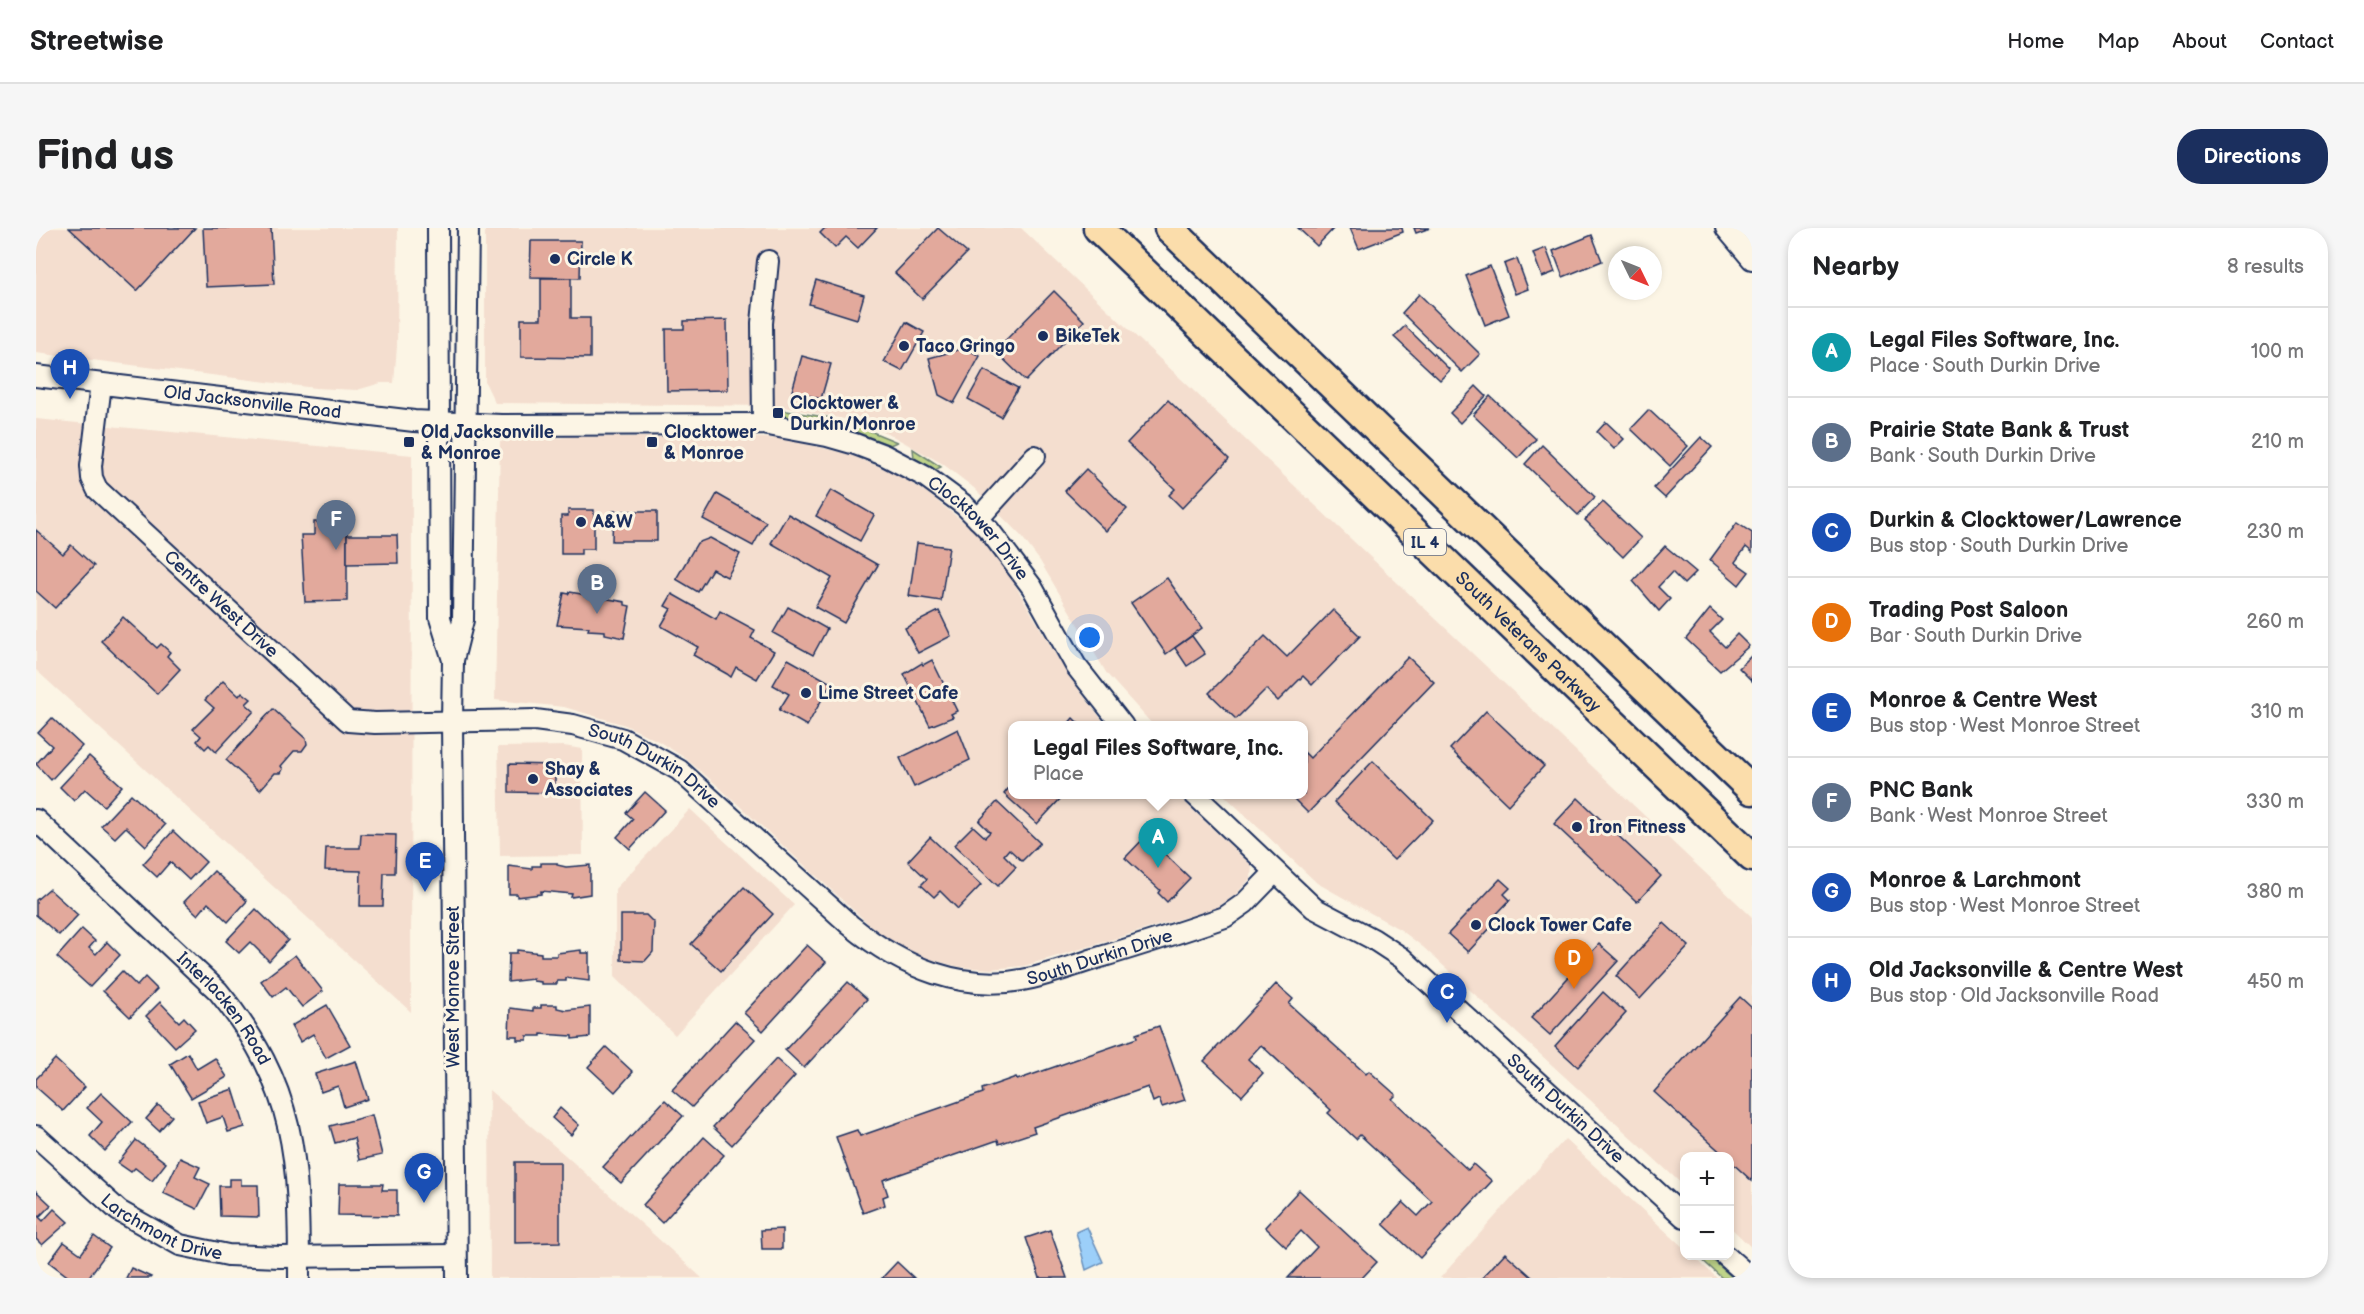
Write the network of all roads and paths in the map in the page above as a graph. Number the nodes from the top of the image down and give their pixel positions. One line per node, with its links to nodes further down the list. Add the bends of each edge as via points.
1 (438, 228): 10 (street, West Monroe Street)
2 (468, 228): 11 (street, West Monroe Street)
3 (1098, 228): 20 (highway, South Veterans Parkway / IL 4)
4 (1169, 228): 18 (highway, IL 4)
5 (1726, 228): 6 (street)
6 (1752, 259)
7 (768, 261): 12 (street, via 762,323)
8 (36, 376): 9 (street, Old Jacksonville Road)
9 (101, 384): 10 (street, Old Jacksonville Road); 16 (street, Centre West Drive, via 92,478 108,502 348,721)
10 (440, 423): 11 (street, Old Jacksonville Road); 15 (street, West Monroe Street, via 440,618)
11 (467, 424): 12 (street, Clocktower Drive); 15 (street, West Monroe Street, via 463,620)
12 (763, 424): 14 (street, Clocktower Drive, via 828,436 884,455 926,477)
13 (1035, 456): 14 (street)
14 (978, 519): 17 (street, Clocktower Drive, via 1015,561 1076,666)
15 (453, 660): 16 (street, West Monroe Street)
16 (452, 721): 24 (street, South Durkin Drive, via 535,720 573,724 609,733 648,751 698,785 879,949 915,968 948,977 991,982 1030,978 1155,940 1225,917); 27 (street, West Monroe Street)
17 (1119, 721)
18 (1752, 790)
19 (1198, 799): 24 (street)
20 (1698, 805): 22 (highway); 23 (highway, South Veterans Parkway / IL 4)
21 (36, 819): 28 (street, Interlacken Road, via 200,972 248,1032 279,1090 294,1148)
22 (1752, 841)
23 (1752, 857)
24 (1275, 872): 26 (street, South Durkin Drive, via 1314,908 1402,958)
25 (36, 1136): 28 (street, Larchmont Drive, via 119,1211 180,1245 228,1255)
26 (1680, 1213)
27 (456, 1255): 28 (street, Larchmont Drive); 31 (street, West Monroe Street)
28 (299, 1256): 30 (street, Interlacken Road)
29 (1731, 1260): 32 (street)
30 (299, 1278)
31 (457, 1278)
32 (1751, 1278)

